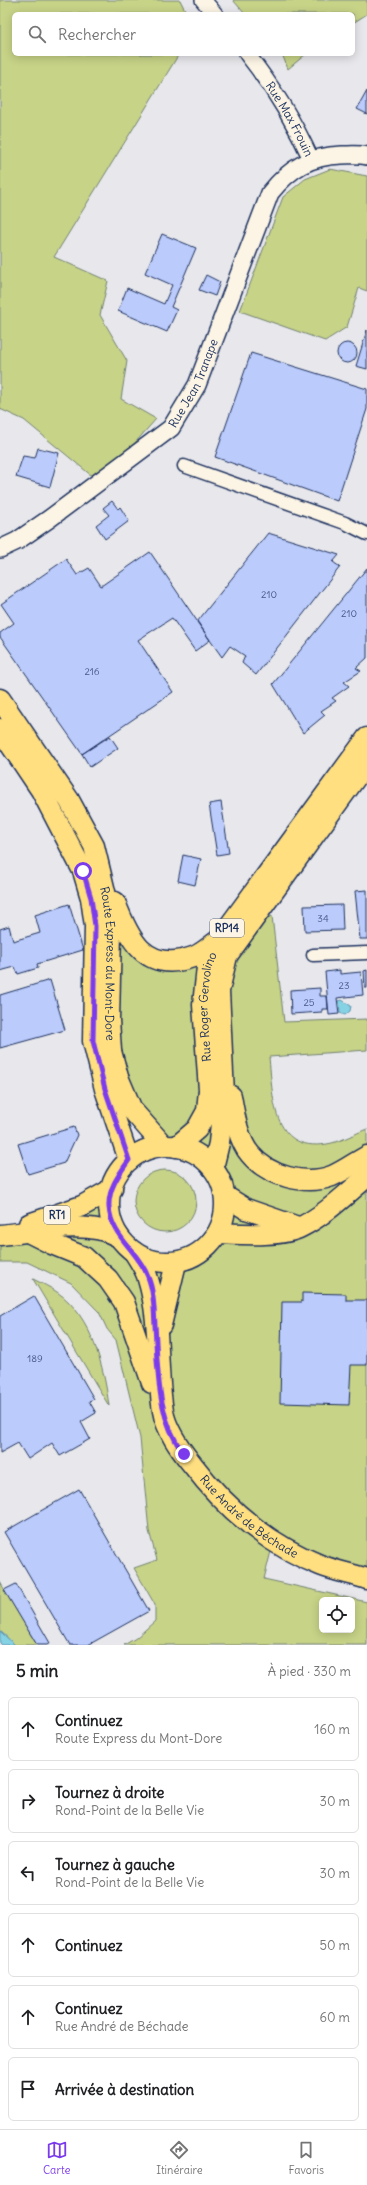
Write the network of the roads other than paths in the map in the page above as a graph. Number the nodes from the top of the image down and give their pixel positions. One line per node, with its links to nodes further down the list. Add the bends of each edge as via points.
1 (203, 0): 2 (street)
2 (212, 12)
3 (249, 56): 5 (street, Rue Max Frouin, via 292,118)
4 (367, 156): 5 (main road, Rue Max Frouin, via 328,156)
5 (311, 159): 8 (main road, Rue Jean Tranape, via 281,180 270,193 197,385 171,428 49,519 17,541)
6 (184, 466): 7 (street, via 346,523)
7 (367, 534)
8 (0, 548)
9 (0, 699): 13 (main road, Route Express du Mont-Dore, via 69,800)
10 (0, 728): 20 (main road, Route Express du Mont-Dore, via 41,790 83,871 91,898 95,926 93,1041 105,1089)
11 (367, 738): 14 (main road, Rue Roger Gervolino / RP14)
12 (367, 762): 17 (main road, Rue Roger Gervolino / RP14, via 227,956 219,991)
13 (94, 846): 14 (main road, via 126,930 137,947 148,955 162,960 177,961 195,957); 18 (main road, Route Express du Mont-Dore, via 106,896 111,932 111,1051 118,1077 132,1110)
14 (219, 940): 18 (main road, Rue Roger Gervolino / RP14, via 207,967 203,1005 209,1090 207,1111 197,1129)
15 (367, 953): 16 (street)
16 (313, 955)
17 (222, 1032): 19 (main road, via 235,1121 249,1153 264,1167 285,1177 316,1179 331,1176); 21 (main road, Rue Roger Gervolino / RP14, via 224,1094 219,1143)
18 (170, 1146): 20 (main road, via 148,1149); 21 (main road, via 197,1154)
19 (367, 1156)
20 (129, 1160): 23 (main road)
21 (213, 1168): 24 (main road)
22 (367, 1177): 25 (main road)
23 (112, 1189): 28 (main road, RT1, via 82,1206); 29 (main road, via 109,1207 113,1227)
24 (226, 1196): 25 (main road, via 246,1209); 27 (main road, via 225,1216)
25 (300, 1228): 27 (main road, via 267,1234)
26 (28, 1232): 28 (main road, RT1); 29 (main road, RT1, via 75,1227 110,1232); 33 (main road, via 84,1257 108,1279 124,1302)
27 (219, 1233): 31 (main road, via 201,1253)
28 (0, 1234)
29 (119, 1237): 30 (main road)
30 (134, 1252): 31 (main road, via 143,1258 162,1263); 32 (main road, Rue André de Béchade, via 148,1277 154,1303)
31 (176, 1263): 32 (main road)
32 (156, 1342): 33 (main road, Rue André de Béchade)
33 (163, 1413): 34 (main road, Rue André de Béchade, via 176,1444 207,1484 246,1522 273,1542 321,1566)
34 (367, 1579)

